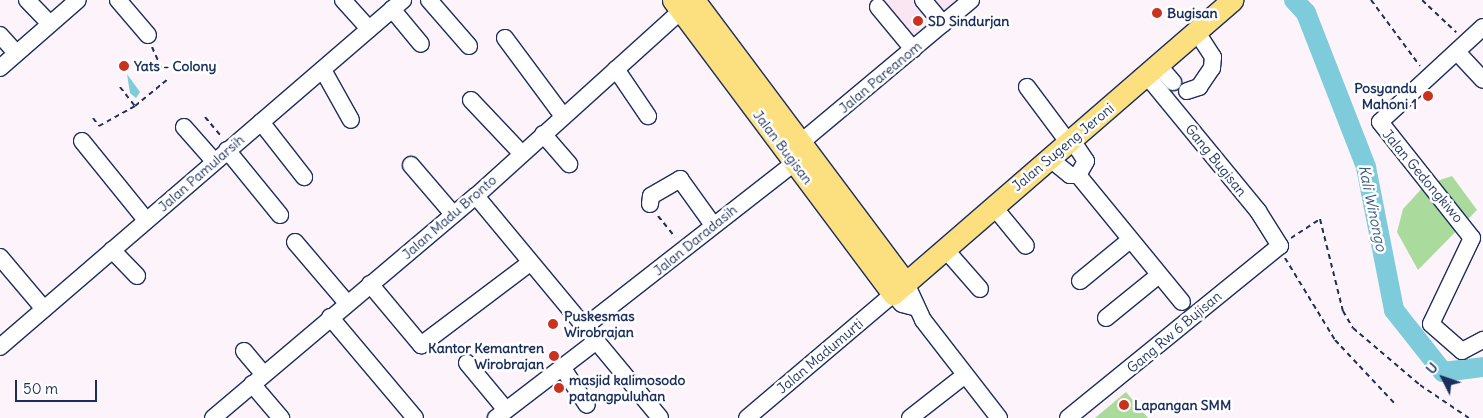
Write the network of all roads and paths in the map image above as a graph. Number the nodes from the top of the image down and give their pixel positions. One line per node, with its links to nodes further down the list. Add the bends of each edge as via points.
1 (27, 0): 14 (street)
2 (78, 0): 14 (street)
3 (118, 0): 20 (street)
4 (344, 0): 17 (street)
5 (429, 0): 23 (street)
6 (922, 0): 15 (street)
7 (971, 0): 15 (street, Jalan Pareanom)
8 (1233, 0): 18 (main road, Jalan Sugeng Jeroni)
9 (1371, 0): 31 (path)
10 (1422, 0): 24 (path)
11 (685, 3): 29 (street, Jalan Madu Bronto); 51 (main road, Jalan Bugisan)
12 (398, 5): 17 (street, Jalan Pamularsih); 22 (street)
13 (878, 7): 25 (street)
14 (50, 24): 26 (street)
15 (943, 24): 25 (street, Jalan Pareanom)
16 (1483, 27): 24 (street, Jalan Gedongkiwo)
17 (369, 30): 30 (street, Jalan Pamularsih)
18 (1197, 32): 33 (main road, Jalan Sugeng Jeroni); 33 (street, via 1213,57 1212,68 1199,87)
19 (0, 35): 26 (street)
20 (148, 35): 28 (path)
21 (505, 38): 39 (street)
22 (421, 44)
23 (468, 46)
24 (1461, 47): 31 (street, Jalan Gedongkiwo); 34 (street)
25 (913, 49): 51 (street, Jalan Pareanom)
26 (16, 53): 27 (street)
27 (0, 68)
28 (162, 69)
29 (616, 69): 39 (street, Jalan Madu Bronto); 40 (street)
30 (322, 70): 43 (street); 44 (street, Jalan Pamularsih)
31 (1427, 76): 86 (street, Jalan Gedongkiwo, via 1385,113 1381,127 1472,238 1431,324 1462,351)
32 (168, 79): 38 (path)
33 (1167, 79): 48 (main road, Jalan Sugeng Jeroni); 68 (street, Gang Bugisan)
34 (1483, 80)
35 (120, 87): 38 (path)
36 (1027, 87): 48 (street)
37 (471, 100): 50 (street)
38 (135, 106): 42 (path, via 100,126)
39 (563, 116): 46 (street, Jalan Madu Bronto)
40 (648, 116)
41 (205, 117): 49 (path)
42 (93, 118)
43 (351, 120)
44 (261, 122): 49 (street, Jalan Pamularsih); 57 (street)
45 (184, 127): 53 (street)
46 (543, 134): 50 (street, Jalan Madu Bronto); 54 (street)
47 (82, 141): 63 (street)
48 (1069, 141): 52 (main road, Jalan Sugeng Jeroni); 56 (street, via 1086,160)
49 (228, 148): 53 (street, Jalan Pamularsih); 62 (street)
50 (522, 154): 58 (street, Jalan Madu Bronto)
51 (800, 157): 64 (street, Jalan Daradasih); 78 (main road, Jalan Bugisan); 85 (street, Jalan Daradasih)
52 (1049, 158): 56 (street, via 1070,175); 60 (main road, Jalan Sugeng Jeroni)
53 (214, 161): 63 (street, Jalan Pamularsih)
54 (569, 164)
55 (410, 165): 61 (street)
56 (1078, 175): 65 (street)
57 (304, 177)
58 (476, 196): 61 (street, Jalan Madu Bronto); 73 (street)
59 (650, 204): 64 (street, via 651,196 680,179); 69 (path)
60 (994, 206): 67 (street); 70 (main road, Jalan Sugeng Jeroni)
61 (453, 214): 77 (street, Jalan Madu Bronto)
62 (280, 215)
63 (146, 220): 71 (street, Jalan Pamularsih)
64 (713, 225): 69 (street, Jalan Daradasih)
65 (1130, 240): 75 (street); 76 (street)
66 (295, 242): 81 (street)
67 (1026, 246)
68 (1280, 246): 94 (path, via 1288,268 1335,340); 103 (street, Gang Rw 6 Bujisan); 104 (path, via 1320,219 1343,312 1352,328 1420,385)
69 (685, 249): 85 (street, Jalan Daradasih)
70 (945, 249): 78 (main road, Jalan Sugeng Jeroni); 79 (street)
71 (112, 250): 74 (street); 82 (street, Jalan Pamularsih)
72 (0, 257): 82 (street)
73 (530, 263): 77 (street, via 421,345); 85 (street)
74 (137, 276)
75 (1159, 276): 80 (street); 84 (street)
76 (1080, 281)
77 (370, 284): 81 (street, Jalan Madu Bronto)
78 (899, 289): 91 (street, via 914,292 914,307); 100 (street, Jalan Madumurti)
79 (980, 289)
80 (1182, 302)
81 (347, 303): 83 (street, Jalan Madu Bronto)
82 (44, 309): 87 (street, Jalan Pamularsih)
83 (330, 317): 92 (street, Jalan Madu Bronto); 98 (street)
84 (1106, 318)
85 (588, 335): 90 (street, Jalan Daradasih); 99 (street)
86 (1483, 340)
87 (0, 347)
88 (244, 351): 92 (street)
89 (467, 363): 95 (street)
90 (562, 368): 93 (street); 95 (street, Jalan Daradasih)
91 (965, 375): 101 (street); 102 (street)
92 (258, 379): 96 (street, Jalan Madu Bronto); 97 (street)
93 (587, 404)
94 (1395, 404)
95 (501, 414)
96 (213, 418)
97 (281, 418)
98 (416, 418)
99 (660, 418)
100 (747, 418)
101 (910, 418)
102 (999, 418)
103 (1068, 418)
104 (1469, 418)

